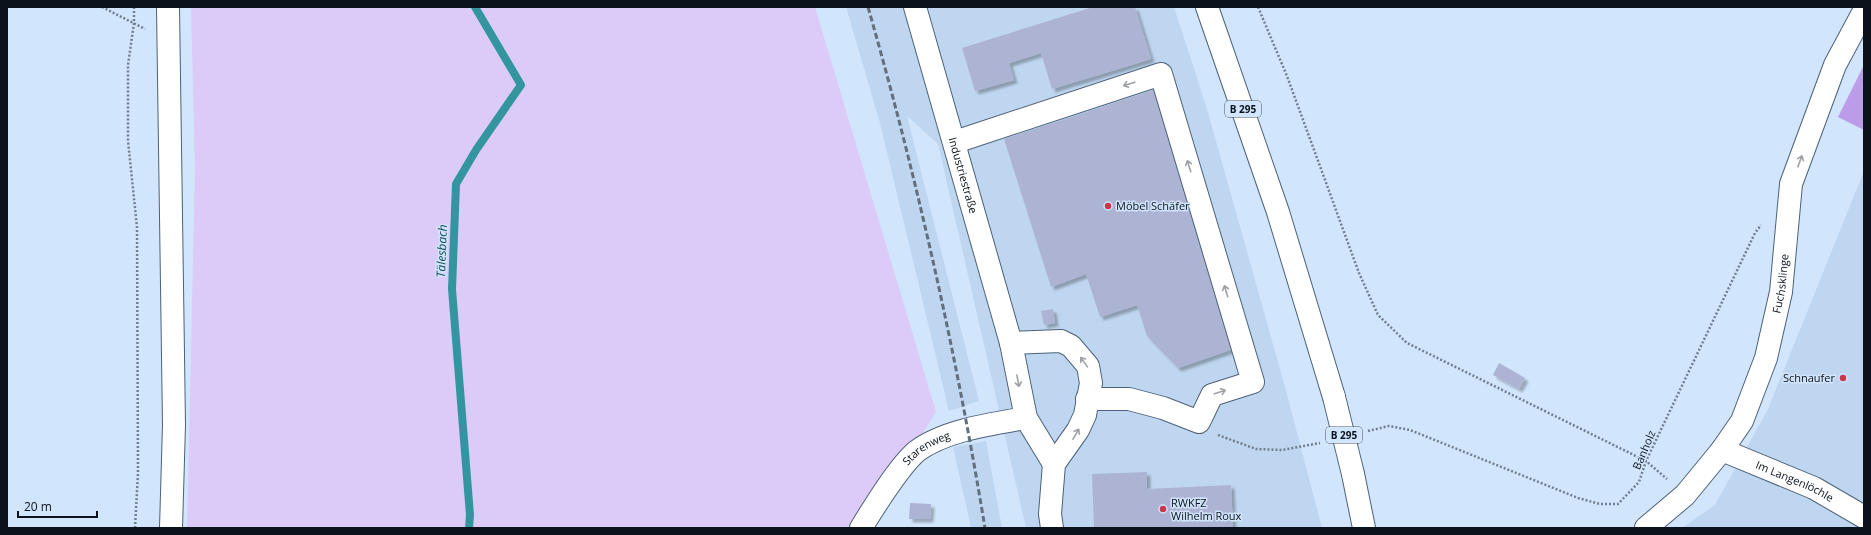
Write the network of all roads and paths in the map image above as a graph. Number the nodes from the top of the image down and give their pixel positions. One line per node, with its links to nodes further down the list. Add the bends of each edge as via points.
1 (102, 7): 8 (path)
2 (134, 7): 8 (path)
3 (168, 7): 22 (street, via 174,425)
4 (915, 7): 9 (street, Industriestraße)
5 (1207, 7): 25 (street, B 295, bridge, via 1278,212 1334,397)
6 (1258, 7): 18 (path, via 1287,76 1359,273 1378,316 1407,343)
7 (1864, 11): 17 (street, Fuchsklinge, one-way to 7, via 1742,421 1766,358 1781,292 1791,184 1835,65)
8 (134, 24): 21 (path, via 128,65 128,142 137,227 138,473)
9 (955, 142): 11 (street, Industriestraße); 14 (street, one-way to 9, via 1212,395 1253,382 1161,74)
10 (1764, 221): 18 (path, Banholz, via 1755,233)
11 (1010, 343): 12 (street, one-way to 11, via 1091,383 1088,366 1071,346 1061,341); 13 (street, Industriestraße, one-way to 13)
12 (1087, 399): 14 (street, via 1129,399 1163,408); 19 (street, one-way to 12, via 1078,430 1085,414)
13 (1026, 418): 19 (street, Industriestraße); 23 (street, Starenweg, via 947,436 918,451 906,462)
14 (1199, 422): 16 (path, via 1215,434 1256,449 1282,450)
15 (1367, 431): 18 (path, Banholz, via 1389,426 1410,430 1578,498 1600,504 1618,504 1628,495 1639,482)
16 (1322, 442)
17 (1722, 450): 20 (street, Im Langenlöchle, via 1814,488); 26 (street, Fuchsklinge, via 1685,495)
18 (1646, 461)
19 (1054, 464): 24 (street, via 1050,514)
20 (1864, 517)
21 (134, 528)
22 (171, 528)
23 (861, 528)
24 (1052, 528)
25 (1364, 528)
26 (1646, 528)

